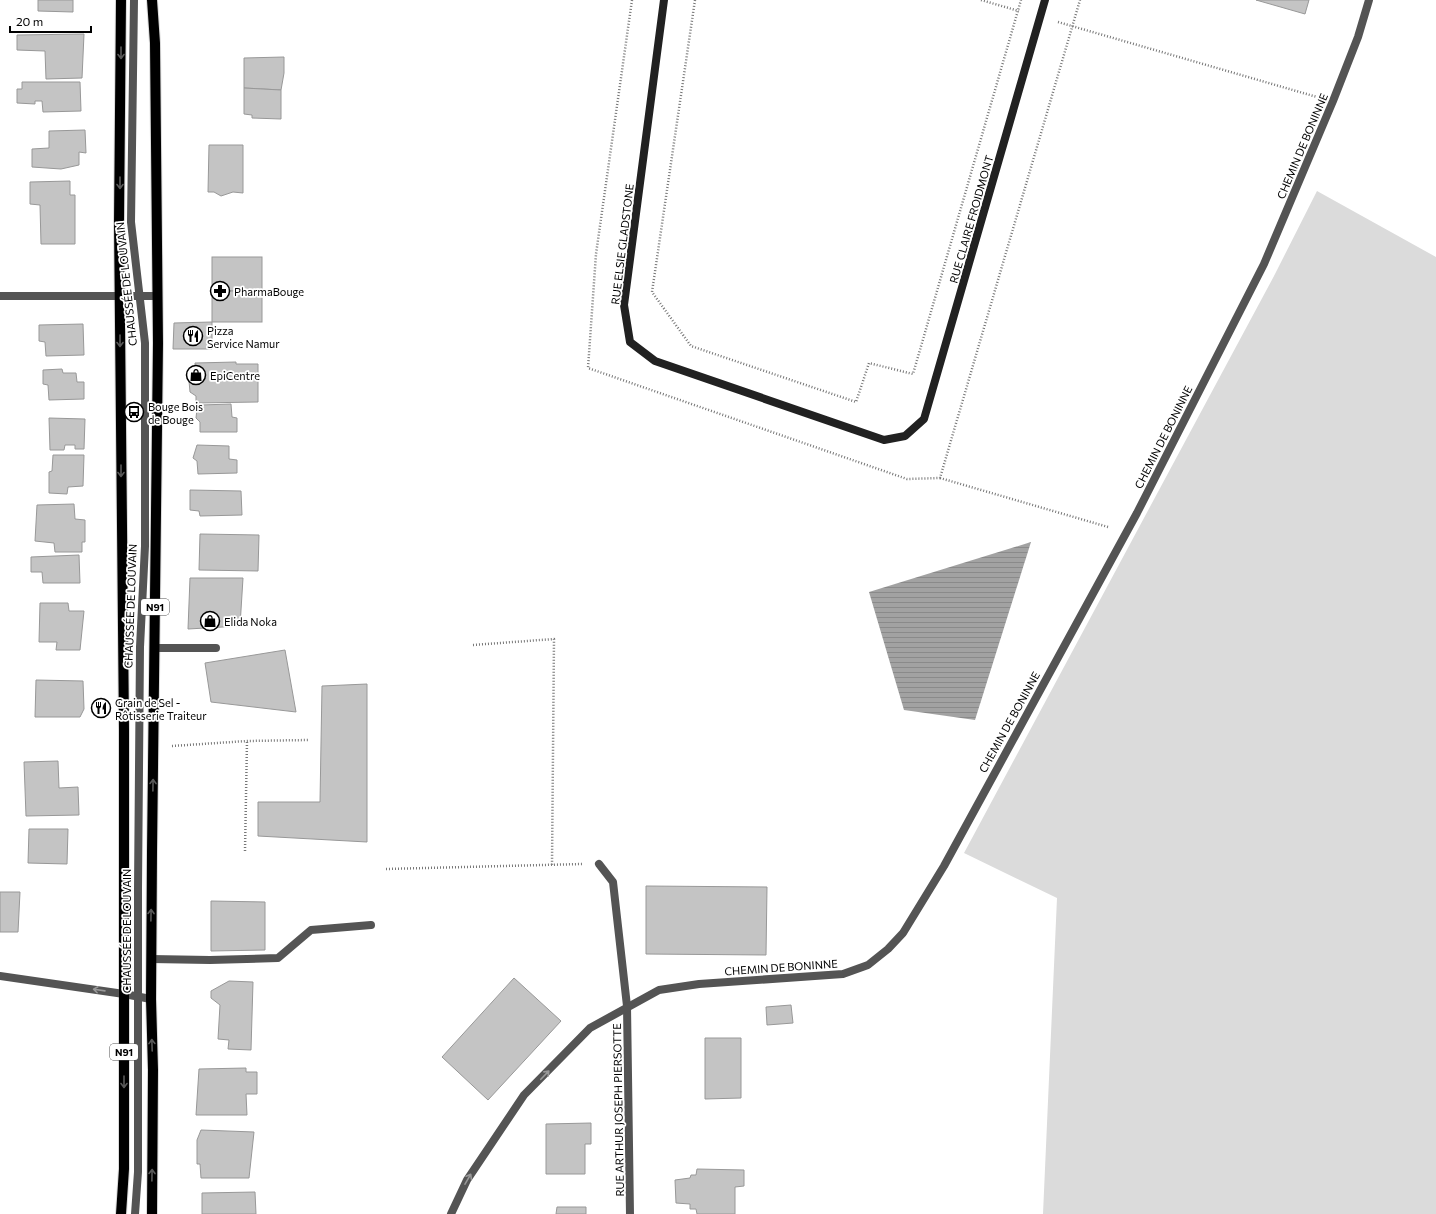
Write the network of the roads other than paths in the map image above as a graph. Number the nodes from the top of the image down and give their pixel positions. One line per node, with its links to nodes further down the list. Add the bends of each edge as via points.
1 (121, 0): 7 (main road, CHAUSSÉE DE LOUVAIN / N91, one-way to 7)
2 (134, 0): 9 (street, CHAUSSÉE DE LOUVAIN / N91, via 131,222)
3 (152, 0): 10 (main road, N91, via 155,43)
4 (664, 0): 11 (street, RUE ELSIE GLADSTONE, via 624,305 630,342 655,361 884,440)
5 (1045, 0): 11 (street, RUE CLAIRE FROIDMONT, via 924,419)
6 (1369, 0): 21 (street, CHEMIN DE BONINNE, via 1358,37 1333,101 1264,264 1126,532 944,866 903,933 868,965 843,974 699,984 659,990)
7 (120, 295): 8 (street); 9 (street); 18 (main road, CHAUSSÉE DE LOUVAIN / N91, one-way to 18)
8 (0, 296)
9 (140, 296): 10 (street); 19 (street, CHAUSSÉE DE LOUVAIN / N91, via 145,343 145,546 140,647)
10 (157, 296): 12 (main road, N91)
11 (905, 436)
12 (154, 648): 13 (street); 16 (main road, N91, one-way to 12)
13 (216, 648)
14 (599, 864): 21 (street, RUE ARTHUR JOSEPH PIERSOTTE, via 613,882)
15 (371, 925): 16 (street, via 310,930 278,958)
16 (151, 959): 20 (main road, N91)
17 (0, 976): 18 (street, one-way to 17)
18 (124, 994): 19 (street); 22 (main road, CHAUSSÉE DE LOUVAIN / N91, one-way to 22, via 124,1169)
19 (138, 996): 20 (street); 23 (street, CHAUSSÉE DE LOUVAIN / N91, via 138,1172)
20 (151, 1000): 24 (main road, N91, one-way to 20)
21 (627, 1006): 25 (street, CHEMIN DE BONINNE, one-way to 21, via 467,1180 524,1095 590,1028); 26 (street, RUE ARTHUR JOSEPH PIERSOTTE)
22 (121, 1214)
23 (135, 1214)
24 (152, 1214)
25 (451, 1214)
26 (630, 1214)

